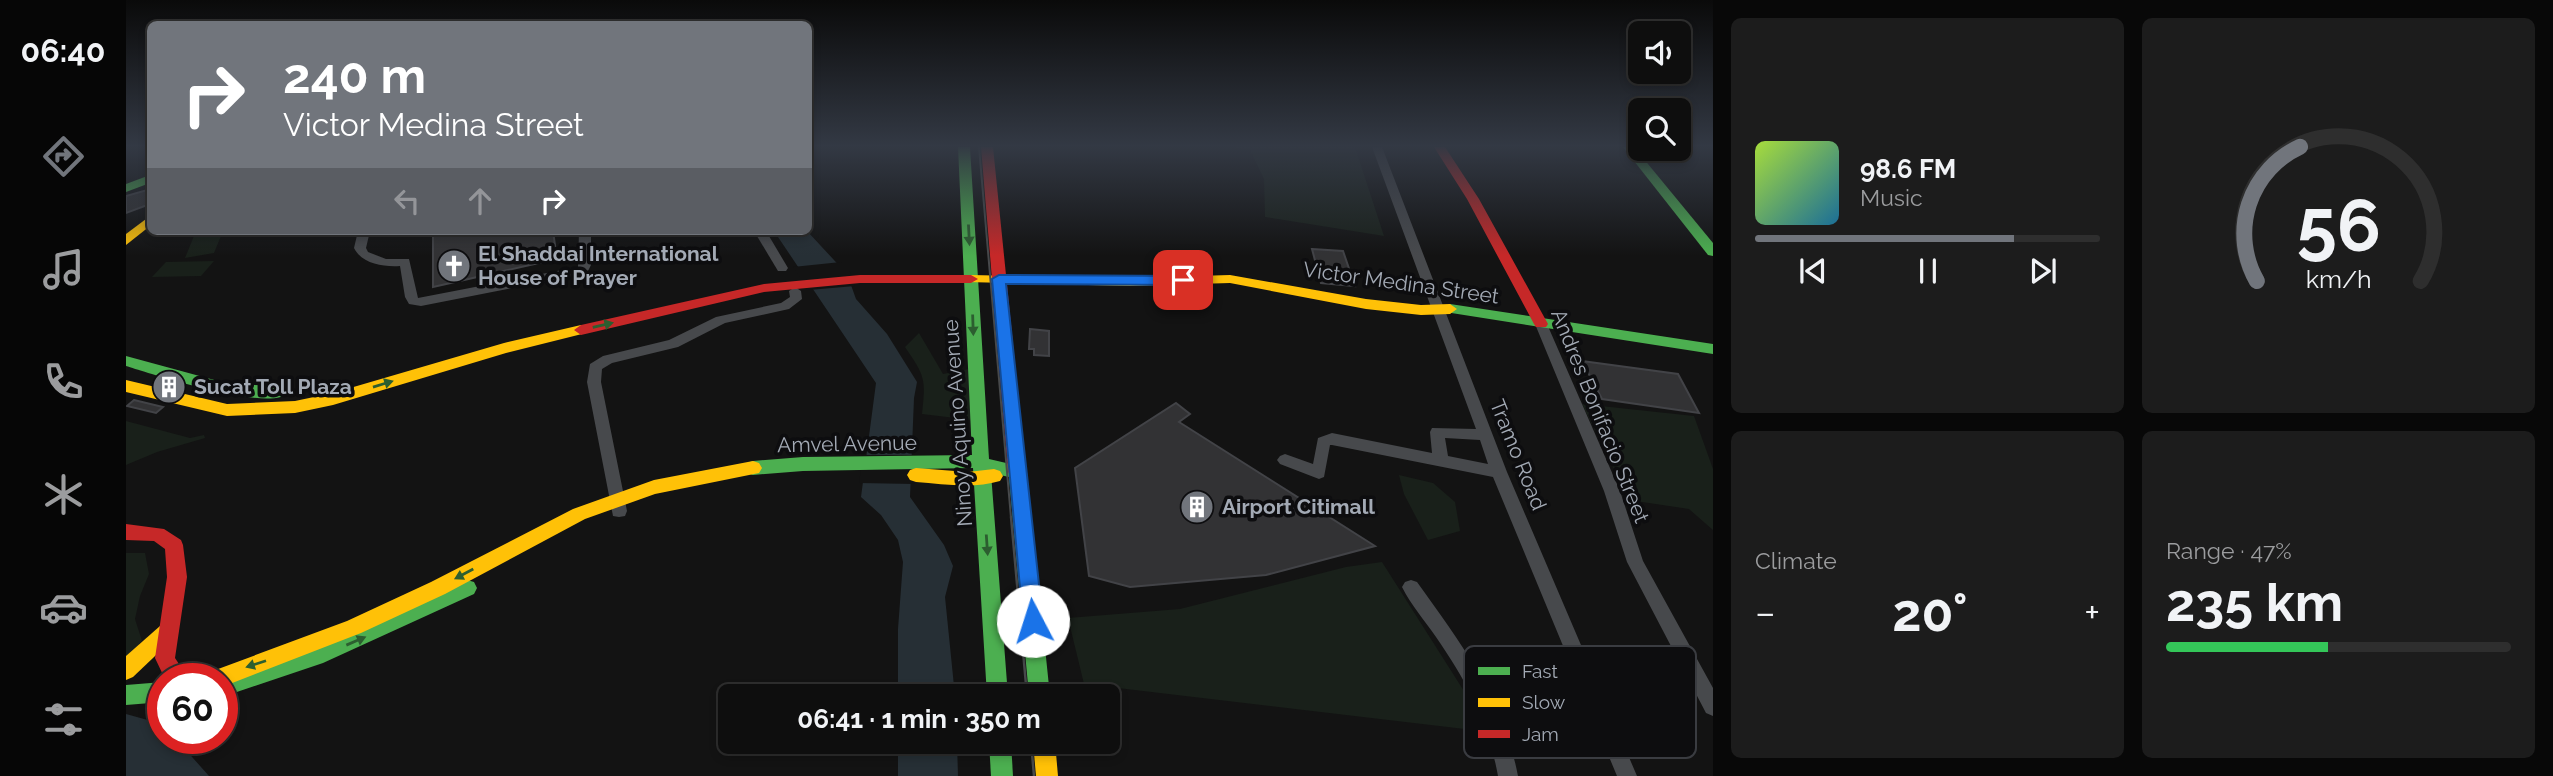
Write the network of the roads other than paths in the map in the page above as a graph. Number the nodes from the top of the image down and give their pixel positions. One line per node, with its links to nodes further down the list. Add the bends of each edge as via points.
1 (966, 183): 14 (main road, Ninoy Aquino Avenue, one-way to 14)
2 (990, 183): 16 (main road)
3 (1390, 183): 17 (street, Tramo Road)
4 (1463, 183): 18 (main road, Andres Bonifacio Street)
5 (1657, 183): 13 (main road)
6 (147, 196): 7 (main road)
7 (126, 204)
8 (147, 223): 12 (main road)
9 (363, 235): 10 (street, via 363,254 384,262 405,262 413,302 583,270)
10 (585, 235)
11 (763, 235): 15 (street)
12 (126, 241)
13 (1713, 253)
14 (970, 274): 15 (main road, Victor Medina Street); 16 (main road, Victor Medina Street); 25 (main road, Ninoy Aquino Avenue, one-way to 25)
15 (794, 278): 20 (main road, via 724,282 528,327 332,383 284,392 229,390); 21 (main road, one-way to 15, via 214,408 257,411 295,407 504,348); 28 (street, via 796,299 785,306 721,320 673,344 608,359 595,367 594,383)
16 (999, 279): 17 (main road, Victor Medina Street, via 1230,279 1366,304); 27 (main road)
17 (1438, 309): 18 (main road, Victor Medina Street); 22 (street, Tramo Road)
18 (1541, 324): 19 (main road, Victor Medina Street); 33 (street, Andres Bonifacio Street, via 1612,491 1635,562)
19 (1713, 349)
20 (126, 361)
21 (126, 386)
22 (1485, 435): 24 (street, via 1437,432); 26 (street, Tramo Road)
23 (1285, 460): 24 (street, via 1319,473 1323,442 1332,439)
24 (1441, 461): 26 (street)
25 (982, 471): 27 (main road, Amvel Avenue); 28 (main road, Amvel Avenue, via 967,460 928,469 736,470 664,484); 40 (main road, Ninoy Aquino Avenue, one-way to 40)
26 (1499, 472): 32 (street, Tramo Road)
27 (1018, 473): 41 (main road)
28 (618, 505): 37 (main road, Amvel Avenue, one-way to 37, via 566,520 389,611); 39 (main road, Amvel Avenue, one-way to 28, via 277,673 441,602)
29 (126, 532): 31 (main road, via 158,534 174,545 177,577)
30 (1411, 587): 35 (street)
31 (167, 632): 34 (main road); 36 (main road)
32 (1572, 646)
33 (1680, 646)
34 (167, 663)
35 (1464, 667)
36 (126, 670)
37 (238, 671)
38 (1696, 675): 44 (street, Andres Bonifacio Street)
39 (238, 683)
40 (996, 684)
41 (1039, 684)
42 (147, 693): 43 (main road)
43 (126, 695)
44 (1713, 707)
45 (1001, 754): 49 (main road)
46 (1045, 754): 50 (main road)
47 (1506, 758): 51 (street)
48 (1619, 758): 52 (street, Tramo Road)
49 (1002, 776)
50 (1047, 776)
51 (1508, 776)
52 (1627, 776)

